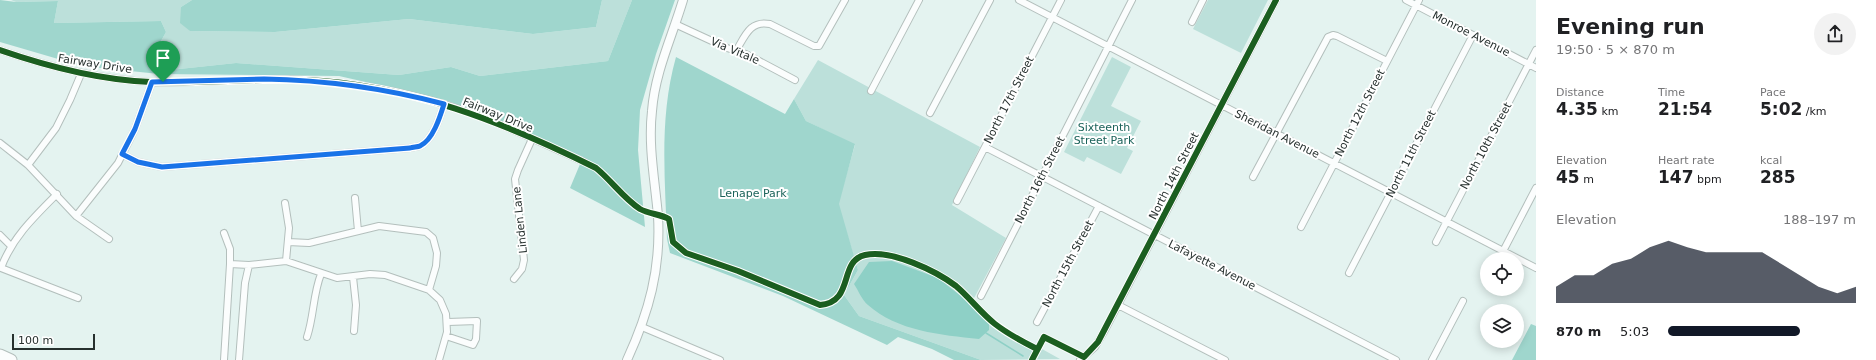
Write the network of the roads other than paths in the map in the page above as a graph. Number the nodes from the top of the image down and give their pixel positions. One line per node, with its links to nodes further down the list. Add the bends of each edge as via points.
1 (683, 0): 14 (street)
2 (845, 0): 19 (street, via 818,46 763,22 749,28)
3 (919, 0): 26 (street)
4 (990, 0): 29 (street)
5 (1019, 0): 12 (street, Sheridan Avenue)
6 (1061, 0): 12 (street, North 17th Street)
7 (1132, 0): 16 (street, North 16th Street)
8 (1203, 0): 13 (street)
9 (1276, 0): 28 (street, North 14th Street)
10 (1406, 0): 11 (street, Monroe Avenue)
11 (1417, 3): 15 (street, Monroe Avenue); 20 (street, North 12th Street)
12 (1052, 17): 16 (street, Sheridan Avenue); 33 (street, North 17th Street)
13 (1192, 22)
14 (675, 24): 19 (street, Via Vitale); 75 (street, via 660,69 652,110 651,150 658,240 654,286)
15 (1473, 35): 21 (street, Monroe Avenue); 41 (street, North 11th Street)
16 (1109, 47): 28 (street, Sheridan Avenue); 38 (street, North 16th Street)
17 (0, 50): 23 (street, Fairway Drive)
18 (1536, 50): 21 (street, North 10th Street)
19 (736, 51): 24 (street, Via Vitale)
20 (1387, 61): 30 (street, via 1338,36 1330,36 1324,42); 36 (street, North 12th Street)
21 (1529, 64): 22 (street, Monroe Avenue); 48 (street, North 10th Street)
22 (1536, 68)
23 (81, 74): 25 (street, Fairway Drive); 37 (street, via 56,128)
24 (795, 80)
25 (152, 82): 27 (street, Fairway Drive, via 306,80 350,84); 34 (street, via 135,129)
26 (871, 91)
27 (444, 104): 31 (street, Fairway Drive); 34 (street, via 437,125 426,141 420,146 410,148 162,167 138,162)
28 (1222, 105): 30 (street, Sheridan Avenue); 53 (street, North 14th Street)
29 (930, 113)
30 (1276, 133): 36 (street, Sheridan Avenue); 39 (street)
31 (532, 139): 35 (street, Fairway Drive); 67 (street, Linden Lane, via 516,174 524,260 522,269)
32 (0, 143): 37 (street)
33 (985, 147): 38 (street, Lafayette Avenue); 44 (street, North 17th Street)
34 (122, 154): 47 (street, via 102,185)
35 (584, 162)
36 (1334, 163): 41 (street, Sheridan Avenue); 49 (street, North 12th Street)
37 (28, 165): 42 (street)
38 (1042, 177): 46 (street, Lafayette Avenue); 69 (street, North 16th Street)
39 (1253, 177)
40 (1536, 188): 58 (street)
41 (1391, 192): 48 (street, Sheridan Avenue); 64 (street, North 11th Street)
42 (57, 194): 47 (street); 57 (street, via 32,218)
43 (355, 198): 50 (street)
44 (957, 201)
45 (285, 203): 55 (street)
46 (1099, 206): 53 (street, Lafayette Avenue); 74 (street, North 15th Street)
47 (76, 216): 54 (street)
48 (1446, 221): 56 (street, North 10th Street); 58 (street, Sheridan Avenue)
49 (1301, 227)
50 (358, 231): 55 (street, via 309,242); 68 (street, via 387,226 422,231 431,235 434,238 436,266)
51 (224, 232): 60 (street, via 230,249)
52 (0, 235): 57 (street)
53 (1155, 235): 72 (street, North 14th Street); 88 (street, Lafayette Avenue)
54 (109, 240)
55 (288, 242): 59 (street)
56 (1436, 242)
57 (11, 246): 62 (street)
58 (1503, 251): 63 (street, Sheridan Avenue)
59 (286, 261): 61 (street); 65 (street)
60 (230, 264): 61 (street); 82 (street)
61 (249, 265): 83 (street, via 245,283)
62 (1, 268): 70 (street)
63 (1536, 268)
64 (1349, 273)
65 (321, 274): 66 (street, via 337,278); 78 (street, via 314,295 312,321)
66 (353, 276): 68 (street, via 385,274); 76 (street, via 356,305)
67 (514, 279)
68 (429, 290): 73 (street, via 440,300)
69 (981, 296)
70 (78, 298)
71 (1463, 301): 89 (street)
72 (1118, 305): 80 (street, North 14th Street, via 1101,337); 87 (street)
73 (448, 322): 77 (street); 77 (street, via 477,321 477,329 474,345)
74 (1037, 322)
75 (642, 327): 85 (street); 86 (street)
76 (354, 331)
77 (446, 336): 84 (street)
78 (307, 338)
79 (0, 355): 81 (highway)
80 (1082, 358)
81 (11, 360)
82 (224, 360)
83 (239, 360)
84 (439, 360)
85 (627, 360)
86 (720, 360)
87 (1225, 360)
88 (1396, 360)
89 (1432, 360)

